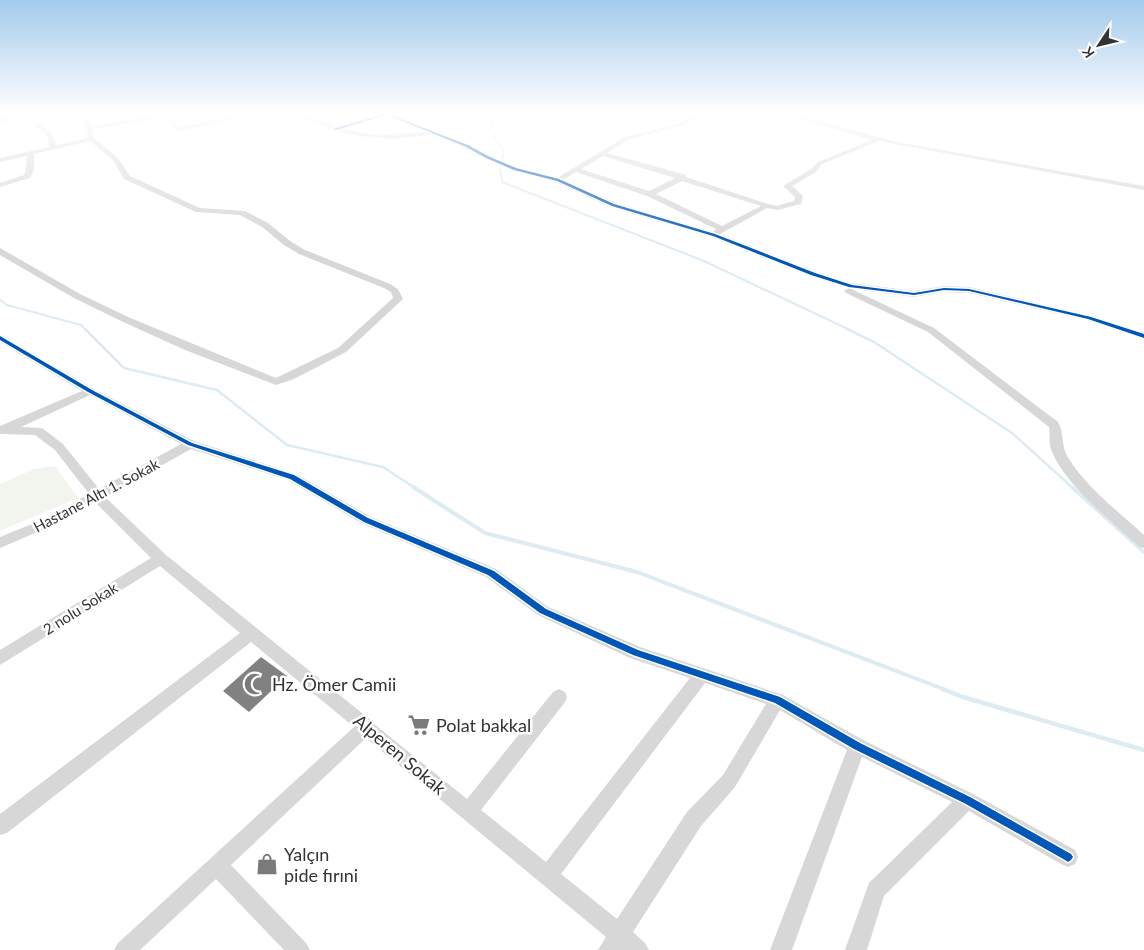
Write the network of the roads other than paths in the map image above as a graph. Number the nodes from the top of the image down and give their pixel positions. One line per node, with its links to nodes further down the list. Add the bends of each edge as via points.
1 (16, 156): 9 (street)
2 (31, 156): 13 (street, via 27,176)
3 (113, 156): 19 (street, via 127,177 199,210 236,212 254,218 302,252 387,286 395,291 398,298 342,350 276,382 181,345 103,309)
4 (486, 156): 12 (street, via 515,169)
5 (596, 156): 10 (street)
6 (612, 156): 11 (street)
7 (837, 156): 16 (street, via 820,163 816,170 787,186 799,196 798,202 777,208)
8 (963, 156): 14 (street)
9 (0, 160)
10 (575, 169): 12 (street); 15 (street)
11 (683, 177): 15 (street); 16 (street)
12 (558, 180): 18 (street, via 613,205)
13 (0, 184)
14 (1144, 188)
15 (650, 194): 17 (street)
16 (766, 206): 17 (street)
17 (722, 229): 18 (street)
18 (714, 235): 20 (street)
19 (0, 251)
20 (777, 259): 21 (street, via 851,286 914,294 944,289 969,290 1088,318); 28 (street, via 931,330 1047,419 1056,430 1056,447 1075,478)
21 (1144, 336)
22 (0, 338): 23 (street)
23 (90, 391): 24 (street); 25 (street)
24 (1, 431): 26 (street, Alperen Sokak, via 38,431 59,447)
25 (190, 444): 26 (street, Hastane Altı 1. Sokak); 32 (street, via 292,477 366,520 490,573 543,611 636,653)
26 (97, 496): 27 (street, Hastane Altı 1. Sokak); 29 (street, Alperen Sokak)
27 (0, 543)
28 (1144, 543)
29 (161, 559): 30 (street, Alperen Sokak); 31 (street, 2 nolu Sokak)
30 (252, 633): 35 (street, Alperen Sokak); 39 (street)
31 (0, 658)
32 (702, 675): 34 (street); 42 (street)
33 (559, 697): 38 (street)
34 (777, 700): 36 (street); 43 (street, via 729,781 694,819)
35 (367, 726): 38 (street, Alperen Sokak); 41 (street)
36 (856, 746): 37 (street); 47 (street)
37 (967, 800): 40 (street); 48 (street, via 876,890)
38 (469, 811): 42 (street, Alperen Sokak)
39 (0, 826)
40 (1068, 857)
41 (217, 865): 44 (street); 45 (street)
42 (547, 876): 43 (street, Alperen Sokak)
43 (614, 942): 46 (street, Alperen Sokak)
44 (125, 950)
45 (299, 950)
46 (638, 950)
47 (781, 950)
48 (856, 950)

